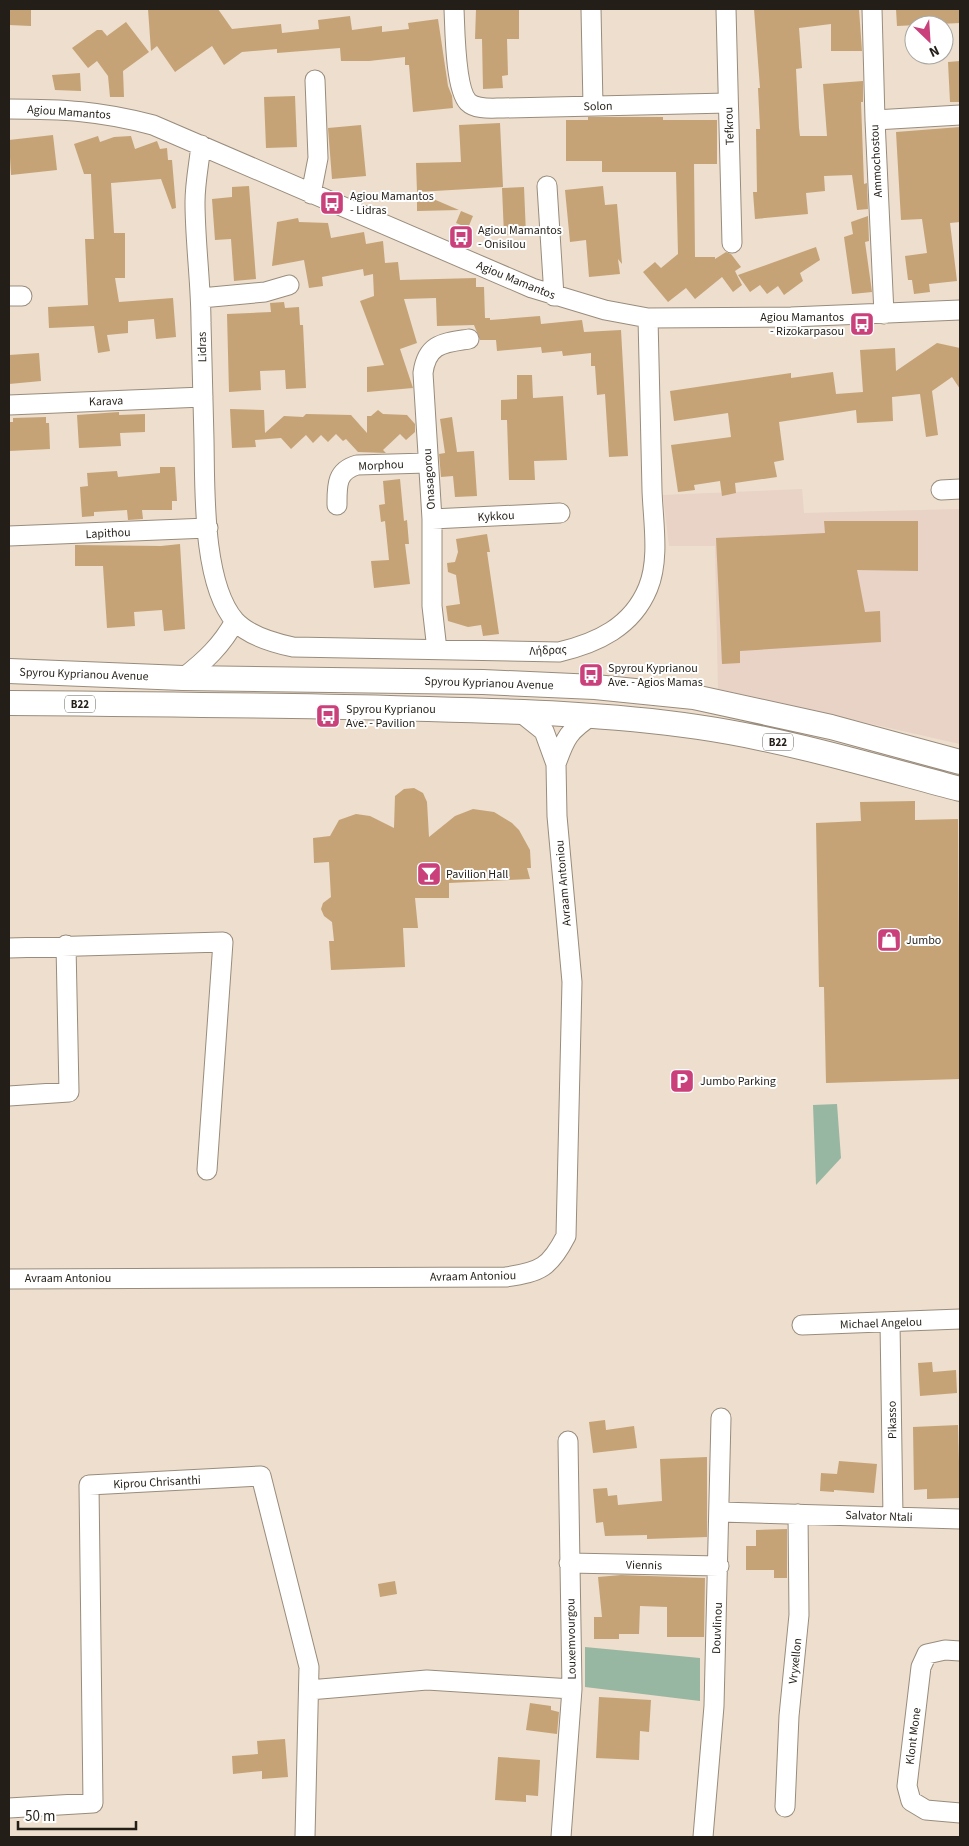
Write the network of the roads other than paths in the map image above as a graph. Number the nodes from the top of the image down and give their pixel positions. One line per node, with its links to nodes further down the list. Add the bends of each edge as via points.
1 (454, 9): 7 (street, Solon, via 460,84 469,103 482,108)
2 (591, 9): 7 (street)
3 (726, 9): 6 (street, Tefkrou)
4 (872, 9): 10 (street, Ammochostou)
5 (315, 80): 13 (street, via 318,158)
6 (728, 103): 7 (street, Solon); 14 (street, Tefkrou)
7 (593, 106)
8 (9, 109): 11 (street, Agiou Mamantos, via 62,109 113,114 153,124)
9 (960, 115): 10 (street)
10 (874, 120): 19 (street, Ammochostou)
11 (201, 146): 13 (street, Agiou Mamantos); 17 (street, Lidras, via 195,201)
12 (547, 186): 16 (street)
13 (311, 194): 16 (street, Agiou Mamantos)
14 (732, 243)
15 (289, 285): 17 (street, via 265,292)
16 (554, 296): 20 (street, Agiou Mamantos)
17 (201, 298): 22 (street, Lidras)
18 (960, 310): 19 (street, Agiou Mamantos)
19 (884, 314): 20 (street, Agiou Mamantos)
20 (648, 318): 34 (street, Λήδρας, via 654,549 648,588 636,608 606,635 587,645 558,652)
21 (469, 340): 24 (street, Onasagorou, via 436,346 427,355 424,364)
22 (203, 397): 23 (street, Karava); 30 (street, Lidras)
23 (9, 405)
24 (427, 463): 27 (street, Morphou, via 347,468 337,482); 29 (street, Onasagorou)
25 (960, 489): 26 (street)
26 (941, 490)
27 (337, 505)
28 (560, 513): 29 (street, Kykkou)
29 (432, 519): 34 (street, Onasagorou, via 432,606)
30 (208, 528): 31 (street, Lapithou); 32 (street, Lidras)
31 (9, 536)
32 (210, 550): 33 (street, Λήδρας, via 223,598)
33 (235, 621): 34 (street, Λήδρας, via 275,643 293,647); 36 (street, via 228,635 205,661)
34 (437, 650)
35 (9, 671): 36 (main road, Spyrou Kyprianou Avenue / B22)
36 (183, 678): 40 (main road, Spyrou Kyprianou Avenue / B22, via 483,682 595,687 694,697 831,727)
37 (9, 703): 38 (main road, B22)
38 (519, 711): 39 (main road, B22); 41 (street, via 544,731)
39 (593, 715): 41 (street, via 568,734); 42 (main road, B22, via 753,737 819,751)
40 (960, 762)
41 (556, 764): 47 (street, Avraam Antoniou, via 557,816 572,982 566,1236 548,1264 526,1274 506,1277)
42 (960, 789)
43 (66, 945): 44 (street); 45 (street, via 69,1092); 46 (street, via 223,942)
44 (9, 948)
45 (9, 1096)
46 (207, 1170)
47 (9, 1279)
48 (960, 1319): 49 (street, Michael Angelou)
49 (890, 1323): 50 (street, Michael Angelou); 55 (street, Pikasso)
50 (802, 1325)
51 (721, 1418): 53 (street, Douvlinou)
52 (568, 1441): 57 (street, Louxemvourgou)
53 (720, 1512): 54 (street, Salvator Ntali); 58 (street, Douvlinou)
54 (798, 1514): 55 (street, Salvator Ntali); 62 (street, Vryxellon, via 799,1615 789,1716)
55 (893, 1517): 56 (street, Salvator Ntali)
56 (960, 1519)
57 (569, 1563): 58 (street, Viennis); 60 (street, Louxemvourgou)
58 (719, 1566): 67 (street, Douvlinou, via 714,1706)
59 (960, 1651): 64 (street, Klont Mone, via 927,1654 921,1667 907,1786 911,1801 926,1810)
60 (572, 1689): 61 (street, via 427,1680); 66 (street, Louxemvourgou)
61 (309, 1690): 63 (street, Kiprou Chrisanthi, via 309,1667 261,1476 89,1485 93,1803); 65 (street, Kiprou Chrisanthi)
62 (785, 1807)
63 (9, 1808)
64 (960, 1813)
65 (305, 1837)
66 (560, 1837)
67 (703, 1837)

